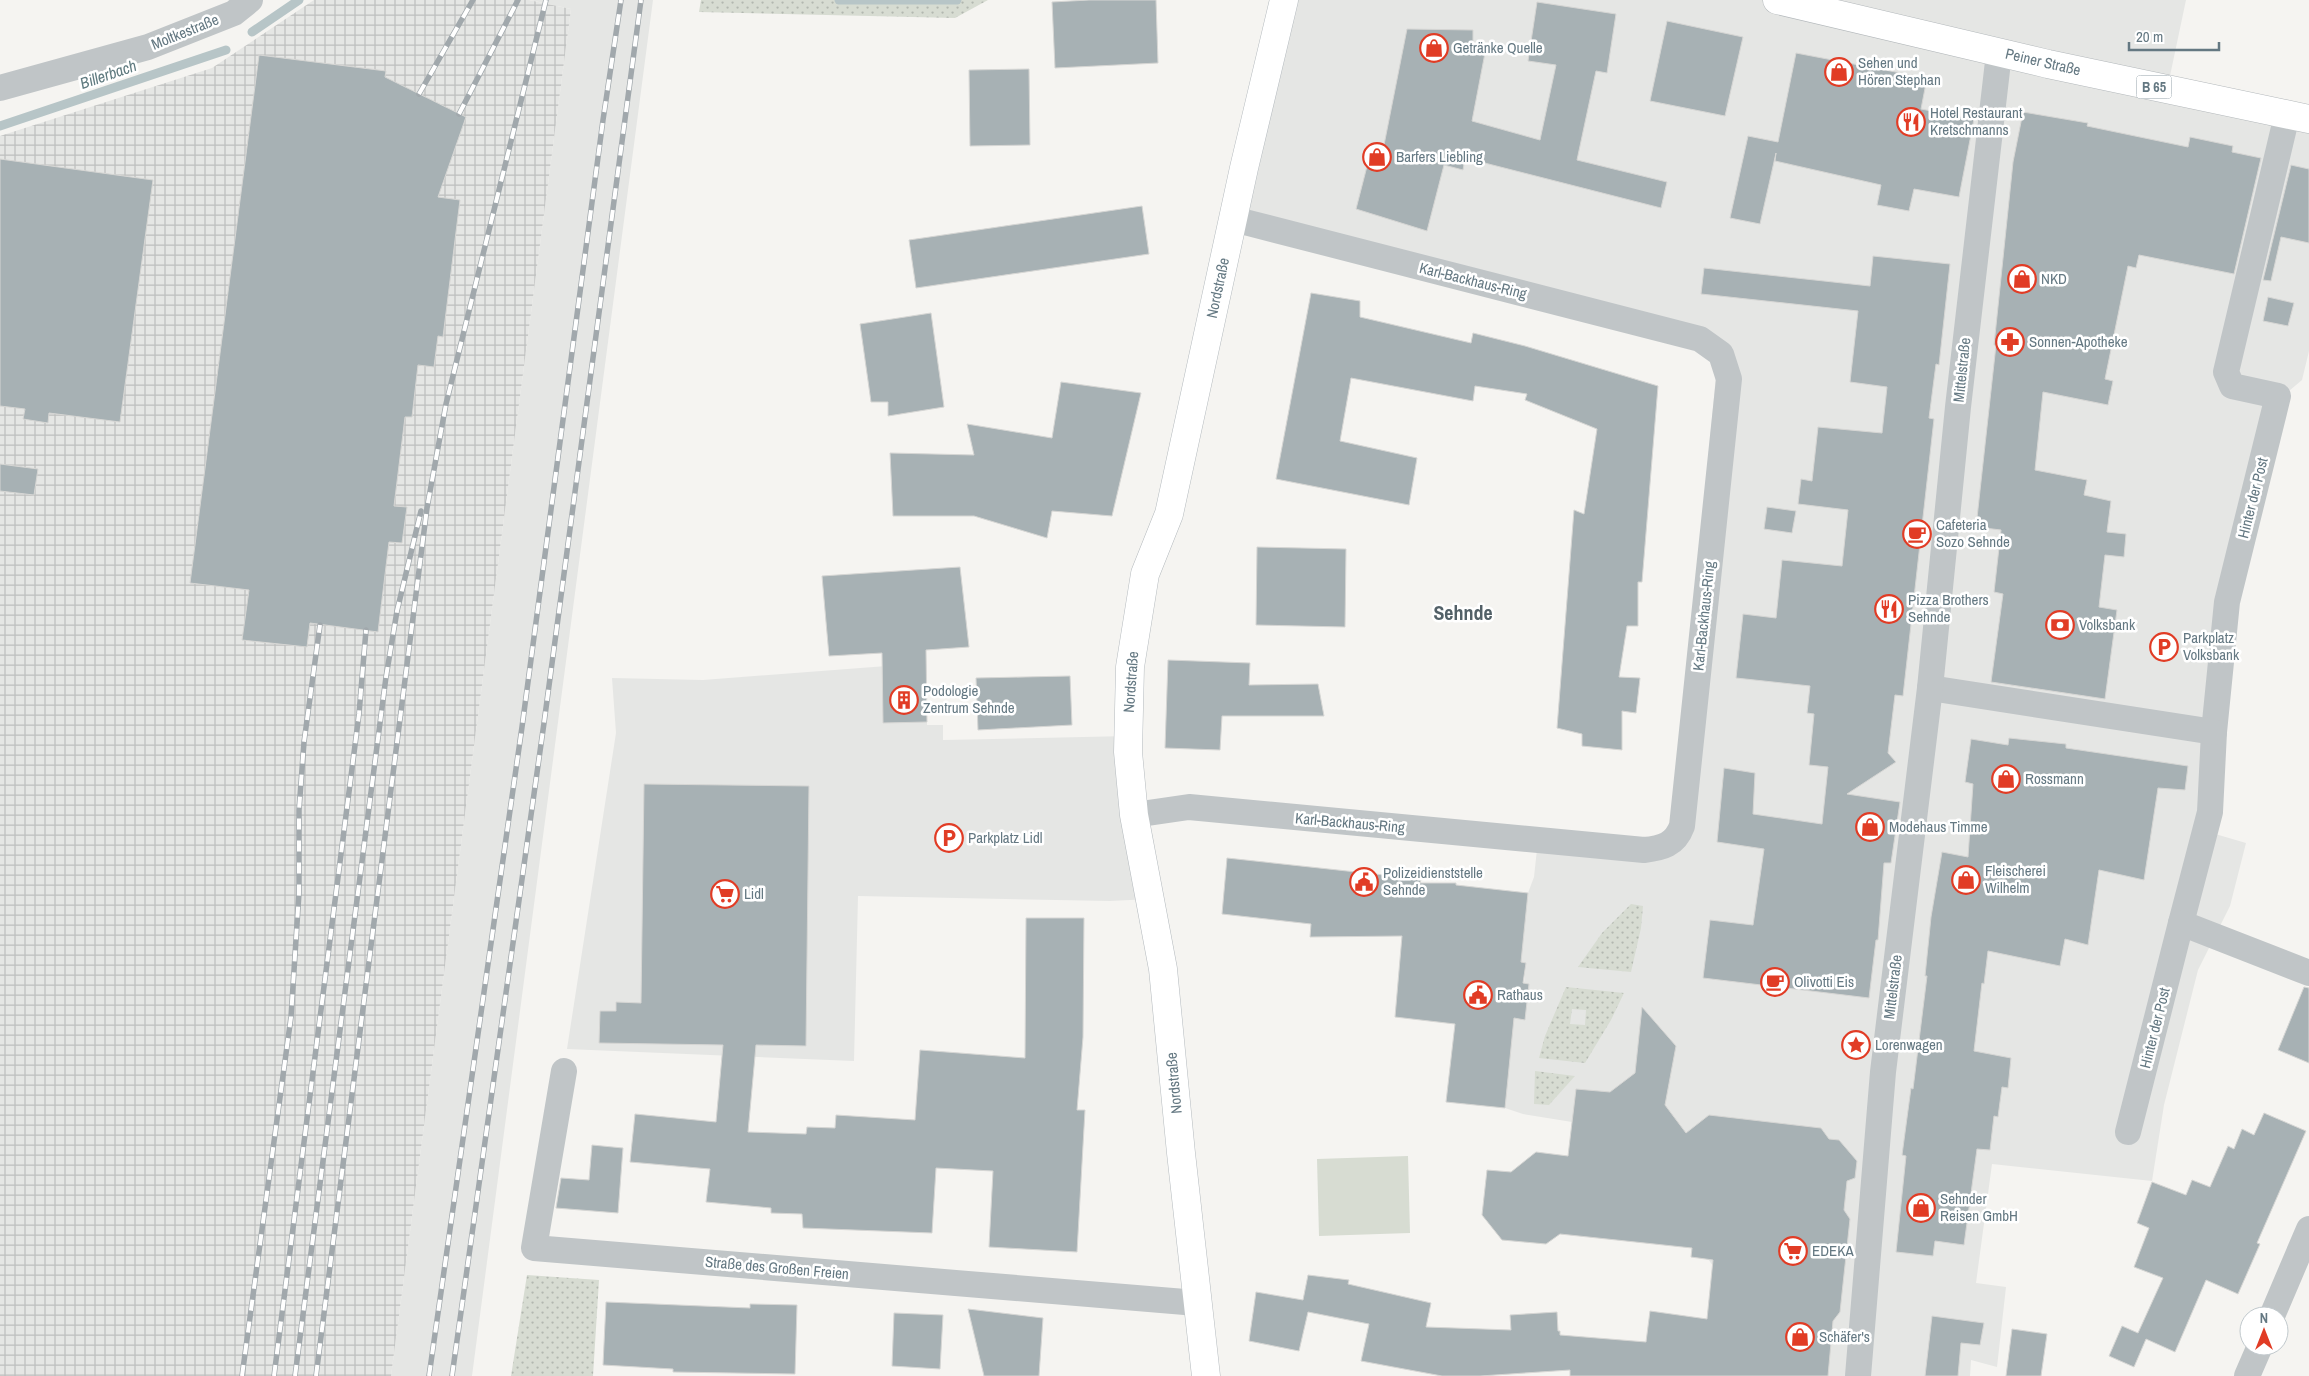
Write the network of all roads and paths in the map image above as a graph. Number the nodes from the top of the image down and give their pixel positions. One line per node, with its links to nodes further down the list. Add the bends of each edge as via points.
1 (250, 0): 6 (street, Moltkestraße, via 234,13 148,47)
2 (1284, 0): 8 (main road, Nordstraße)
3 (1778, 0): 4 (main road, Peiner Straße / B 65)
4 (1835, 7): 5 (main road, Peiner Straße / B 65)
5 (1999, 53): 7 (main road, Peiner Straße / B 65); 9 (street, Mittelstraße, via 1958,407)
6 (0, 88)
7 (2298, 117): 10 (street, Hinter der Post, via 2226,372 2232,386 2278,396 2227,602)
8 (1233, 219): 11 (main road, Nordstraße, via 1169,514 1143,584 1130,666 1128,752); 11 (street, Karl-Backhaus-Ring, via 1700,339 1721,354 1729,379 1682,826 1673,842 1644,850 1189,807)
9 (1930, 688): 10 (street); 21 (street, Mittelstraße, via 1884,1064)
10 (2214, 732): 12 (street, Hinter der Post, via 2210,812)
11 (1134, 815): 17 (main road, Nordstraße, via 1163,969)
12 (2181, 923): 13 (street); 15 (street, Hinter der Post)
13 (2309, 973)
14 (564, 1071): 17 (street, Straße des Großen Freien, via 534,1248)
15 (2128, 1132)
16 (2309, 1228): 18 (street)
17 (1197, 1304): 20 (main road, Nordstraße)
18 (2276, 1306)
19 (2256, 1356): 22 (street)
20 (1206, 1376)
21 (1858, 1376)
22 (2247, 1376)

